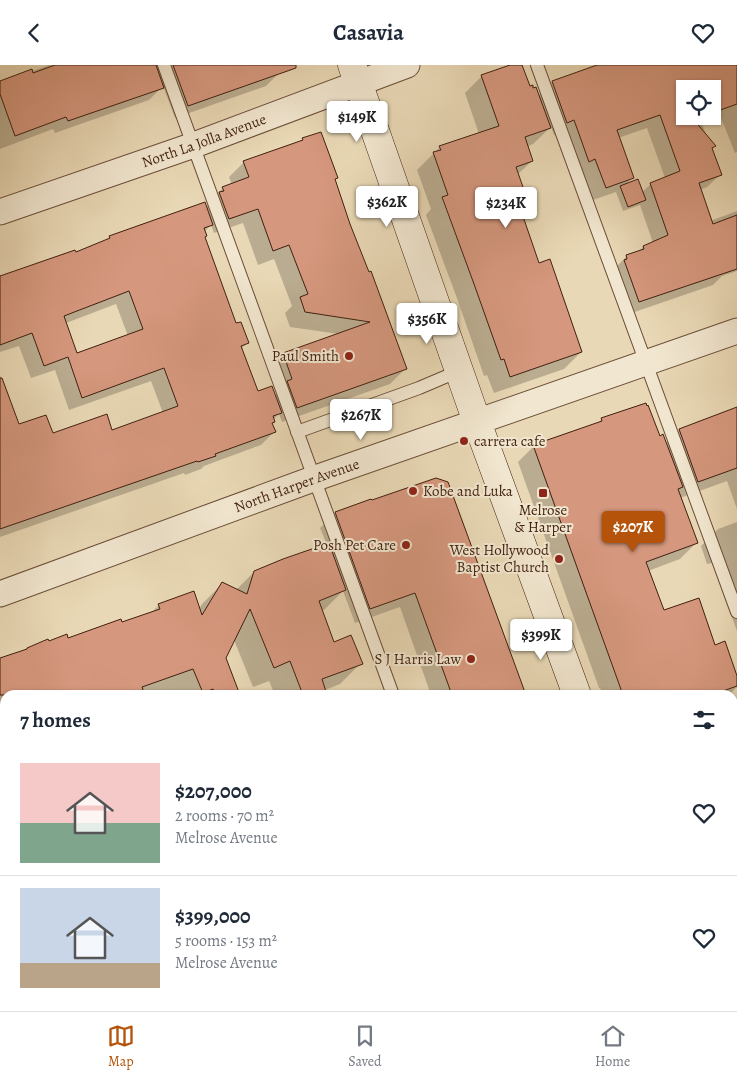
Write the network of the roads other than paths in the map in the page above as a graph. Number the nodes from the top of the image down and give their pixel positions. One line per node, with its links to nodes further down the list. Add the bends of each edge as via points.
1 (164, 65): 5 (lane)
2 (407, 65): 4 (street, North La Jolla Avenue)
3 (538, 65): 8 (lane)
4 (356, 74): 5 (street, North La Jolla Avenue); 9 (main road)
5 (194, 145): 6 (street, North La Jolla Avenue); 11 (lane)
6 (0, 212)
7 (737, 331): 8 (street, North Harper Avenue)
8 (646, 362): 10 (street, North Harper Avenue); 14 (lane)
9 (459, 371): 10 (main road); 11 (lane)
10 (477, 422): 12 (street, North Harper Avenue); 16 (main road)
11 (297, 432): 12 (lane)
12 (313, 479): 13 (street, North Harper Avenue); 15 (lane)
13 (0, 594)
14 (737, 612)
15 (390, 690)
16 (574, 690)

